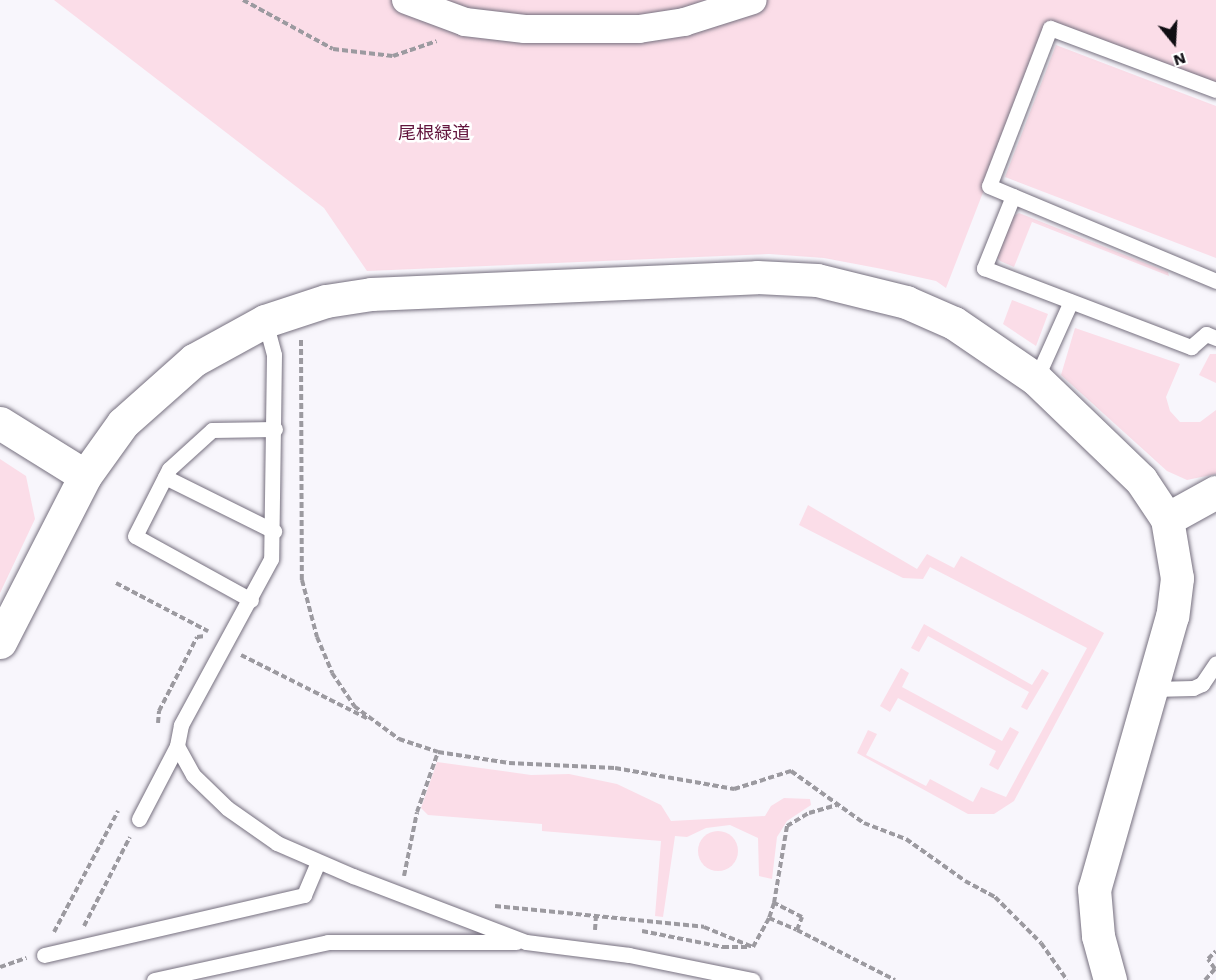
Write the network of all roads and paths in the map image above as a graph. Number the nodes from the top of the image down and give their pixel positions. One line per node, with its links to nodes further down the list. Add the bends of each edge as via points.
1 (243, 0): 4 (path, via 333,49 361,53 393,56 414,50 434,44)
2 (406, 0): 4 (street)
3 (753, 0): 4 (street, via 684,22 639,29 525,29)
4 (465, 22)
5 (1216, 90): 6 (lane, via 1050,28 989,186)
6 (1013, 196): 7 (lane); 8 (lane, via 984,268)
7 (1216, 281)
8 (1071, 302): 11 (lane, via 1191,347 1206,334); 12 (lane)
9 (265, 321): 12 (street, via 326,301 371,294 776,276 840,285 933,312 997,348); 14 (lane, via 274,355); 15 (street, via 223,341 167,380 123,423)
10 (301, 327): 28 (path, via 302,580 332,673 354,706)
11 (1216, 338)
12 (1036, 379): 18 (street, via 1141,480)
13 (0, 423): 15 (street)
14 (275, 429): 16 (lane, via 212,430 168,469); 19 (lane)
15 (84, 476): 24 (street)
16 (165, 477): 19 (lane); 21 (lane, via 135,536)
17 (1216, 492): 18 (street)
18 (1167, 519): 27 (street, via 1177,586)
19 (274, 531): 21 (lane, via 271,559)
20 (116, 583): 22 (path)
21 (251, 600): 25 (lane)
22 (208, 630)
23 (205, 636): 29 (path, via 197,637 159,711)
24 (0, 642)
25 (223, 645): 28 (path); 30 (lane, via 186,713)
26 (1216, 663): 27 (lane, via 1202,684 1193,688)
27 (1153, 689): 58 (street, via 1097,871 1094,908)
28 (374, 722): 31 (path, via 399,739)
29 (157, 729)
30 (177, 746): 34 (lane); 35 (lane, via 193,775 227,808 277,843)
31 (438, 752): 33 (path, via 510,763 615,768 734,789 791,771); 37 (path, via 417,812)
32 (124, 800): 45 (path)
33 (838, 805): 39 (path, via 809,813 787,826); 57 (path, via 864,823 906,839 995,897 1041,944)
34 (139, 819): 51 (path)
35 (318, 862): 48 (lane); 51 (lane, via 304,895)
36 (394, 874): 37 (path)
37 (404, 877): 38 (path)
38 (415, 881)
39 (774, 903): 42 (path); 43 (path, via 802,917)
40 (491, 906): 41 (path)
41 (596, 916): 46 (path); 47 (path, via 704,927)
42 (769, 918): 43 (path); 50 (path)
43 (797, 930): 56 (path)
44 (642, 931): 49 (path)
45 (53, 934)
46 (594, 935)
47 (726, 936): 49 (path); 50 (path)
48 (526, 942): 54 (lane, via 328,942); 55 (lane, via 629,955)
49 (723, 947): 50 (path)
50 (753, 947)
51 (73, 948): 53 (lane)
52 (1216, 951): 59 (path, via 1208,959 1215,969)
53 (44, 955)
54 (154, 980)
55 (752, 980)
56 (895, 980)
57 (1067, 980)
58 (1110, 980)
59 (1204, 980)

